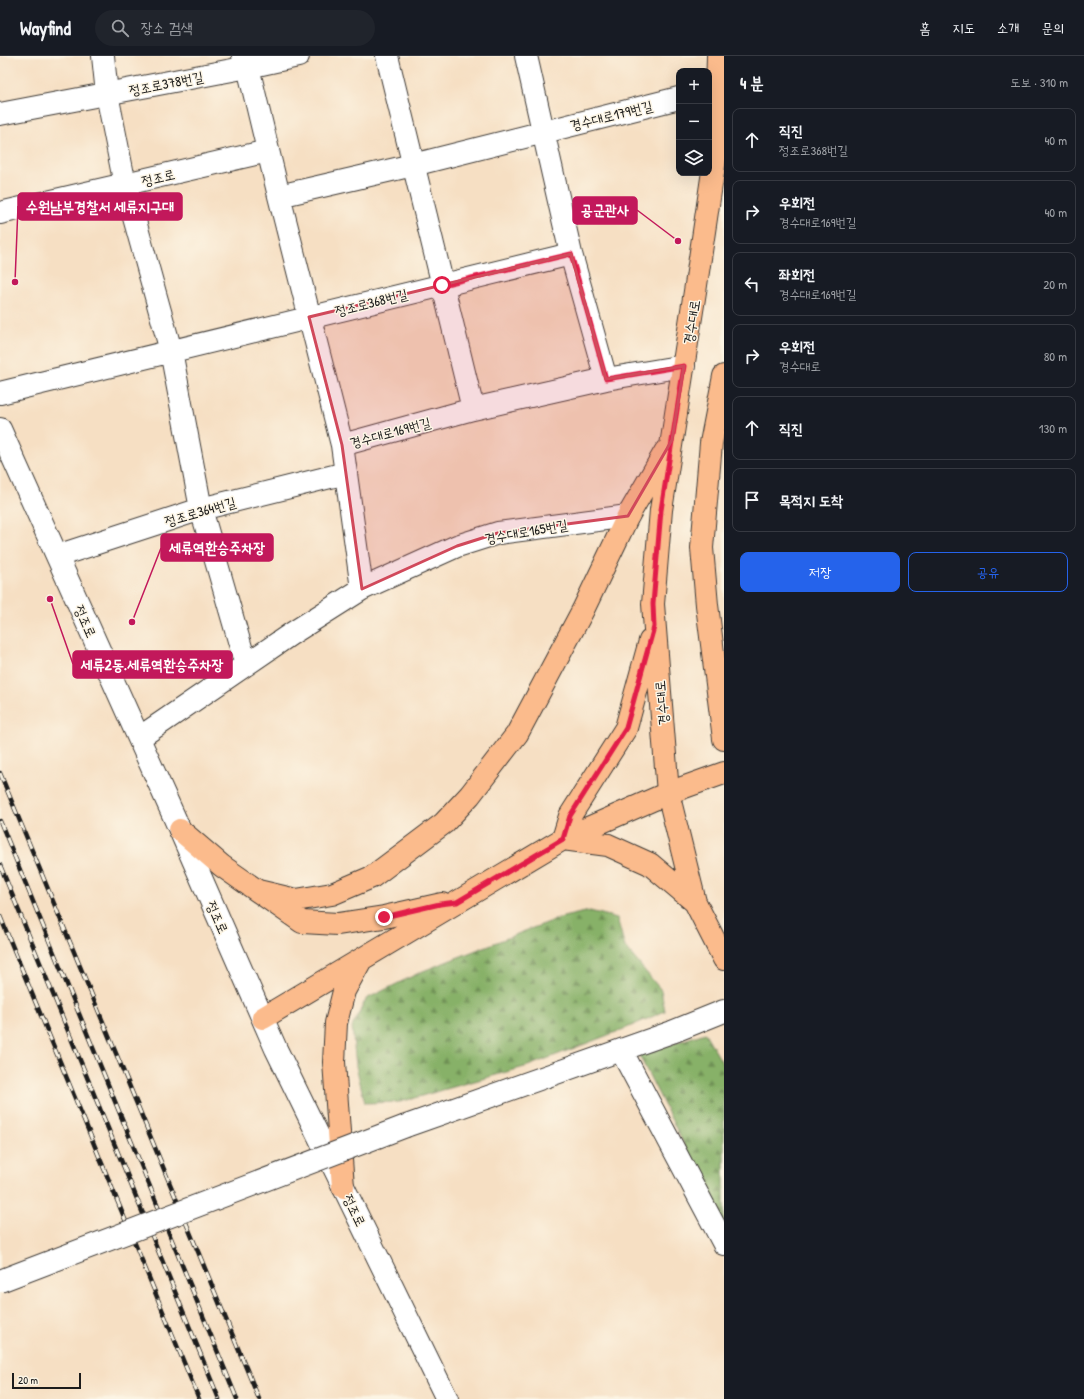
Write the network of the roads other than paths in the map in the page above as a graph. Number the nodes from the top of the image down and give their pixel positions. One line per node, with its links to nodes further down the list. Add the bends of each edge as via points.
1 (103, 56): 8 (street)
2 (298, 56): 6 (street, 정조로378번길)
3 (387, 56): 13 (street)
4 (526, 56): 11 (street)
5 (718, 56): 7 (main road, 경수대로)
6 (246, 62): 8 (street, 정조로378번길); 12 (street, 경수대로169번길)
7 (713, 90): 21 (main road, 경수대로, via 715,158)
8 (107, 94): 10 (street, 정조로378번길); 14 (street)
9 (676, 99): 11 (street, 경수대로179번길)
10 (0, 114)
11 (543, 132): 13 (street, 경수대로179번길); 17 (street)
12 (268, 151): 14 (street, 정조로); 15 (street, 경수대로169번길)
13 (413, 165): 15 (street, 경수대로179번길); 18 (street)
14 (125, 185): 16 (street, 정조로); 20 (street)
15 (279, 196): 19 (street, 경수대로169번길)
16 (0, 213)
17 (571, 254): 18 (street, 정조로368번길); 23 (street)
18 (442, 285): 19 (street, 정조로368번길); 25 (street)
19 (309, 317): 20 (street, 정조로368번길); 28 (street, 경수대로169번길)
20 (171, 351): 24 (street, 정조로368번길); 30 (street)
21 (684, 366): 23 (street, 경수대로169번길); 27 (main road, 경수대로)
22 (724, 376): 37 (main road, via 711,443 702,548)
23 (606, 379): 25 (street, 경수대로169번길)
24 (0, 393)
25 (473, 409): 28 (street, 경수대로169번길)
26 (0, 429): 32 (street, 정조로)
27 (672, 440): 31 (main road); 34 (main road, 경수대로, via 661,510 653,604)
28 (342, 445): 29 (street)
29 (346, 473): 30 (street, 정조로364번길); 33 (street)
30 (200, 509): 32 (street, 정조로364번길); 35 (street)
31 (628, 516): 33 (street, 경수대로165번길, via 498,533 457,546); 42 (main road, via 583,610 517,734 470,795 444,822 372,877 332,894 296,900)
32 (57, 556): 36 (street, 정조로)
33 (362, 589): 35 (street, 경수대로165번길)
34 (654, 627): 39 (main road, 경수대로); 41 (main road, via 626,728 570,816)
35 (246, 665): 36 (street, 경수대로165번길)
36 (139, 738): 40 (street, 정조로)
37 (724, 739)
38 (724, 773): 39 (main road)
39 (668, 793): 41 (main road); 44 (main road, 경수대로)
40 (180, 830): 42 (main road, via 222,866); 48 (street, 정조로)
41 (563, 839): 43 (main road); 44 (main road, via 608,845 650,864)
42 (258, 891): 43 (main road, via 302,922 338,924)
43 (457, 902): 45 (main road)
44 (694, 902): 46 (main road, 경수대로)
45 (361, 959): 48 (main road); 50 (main road, via 344,991 336,1023 334,1062)
46 (724, 959)
47 (724, 1011): 49 (street)
48 (263, 1018): 50 (street, 정조로)
49 (621, 1050): 51 (street); 52 (street, bridge, via 406,1126)
50 (343, 1187): 53 (street, 정조로)
51 (724, 1244)
52 (0, 1281)
53 (447, 1399)

